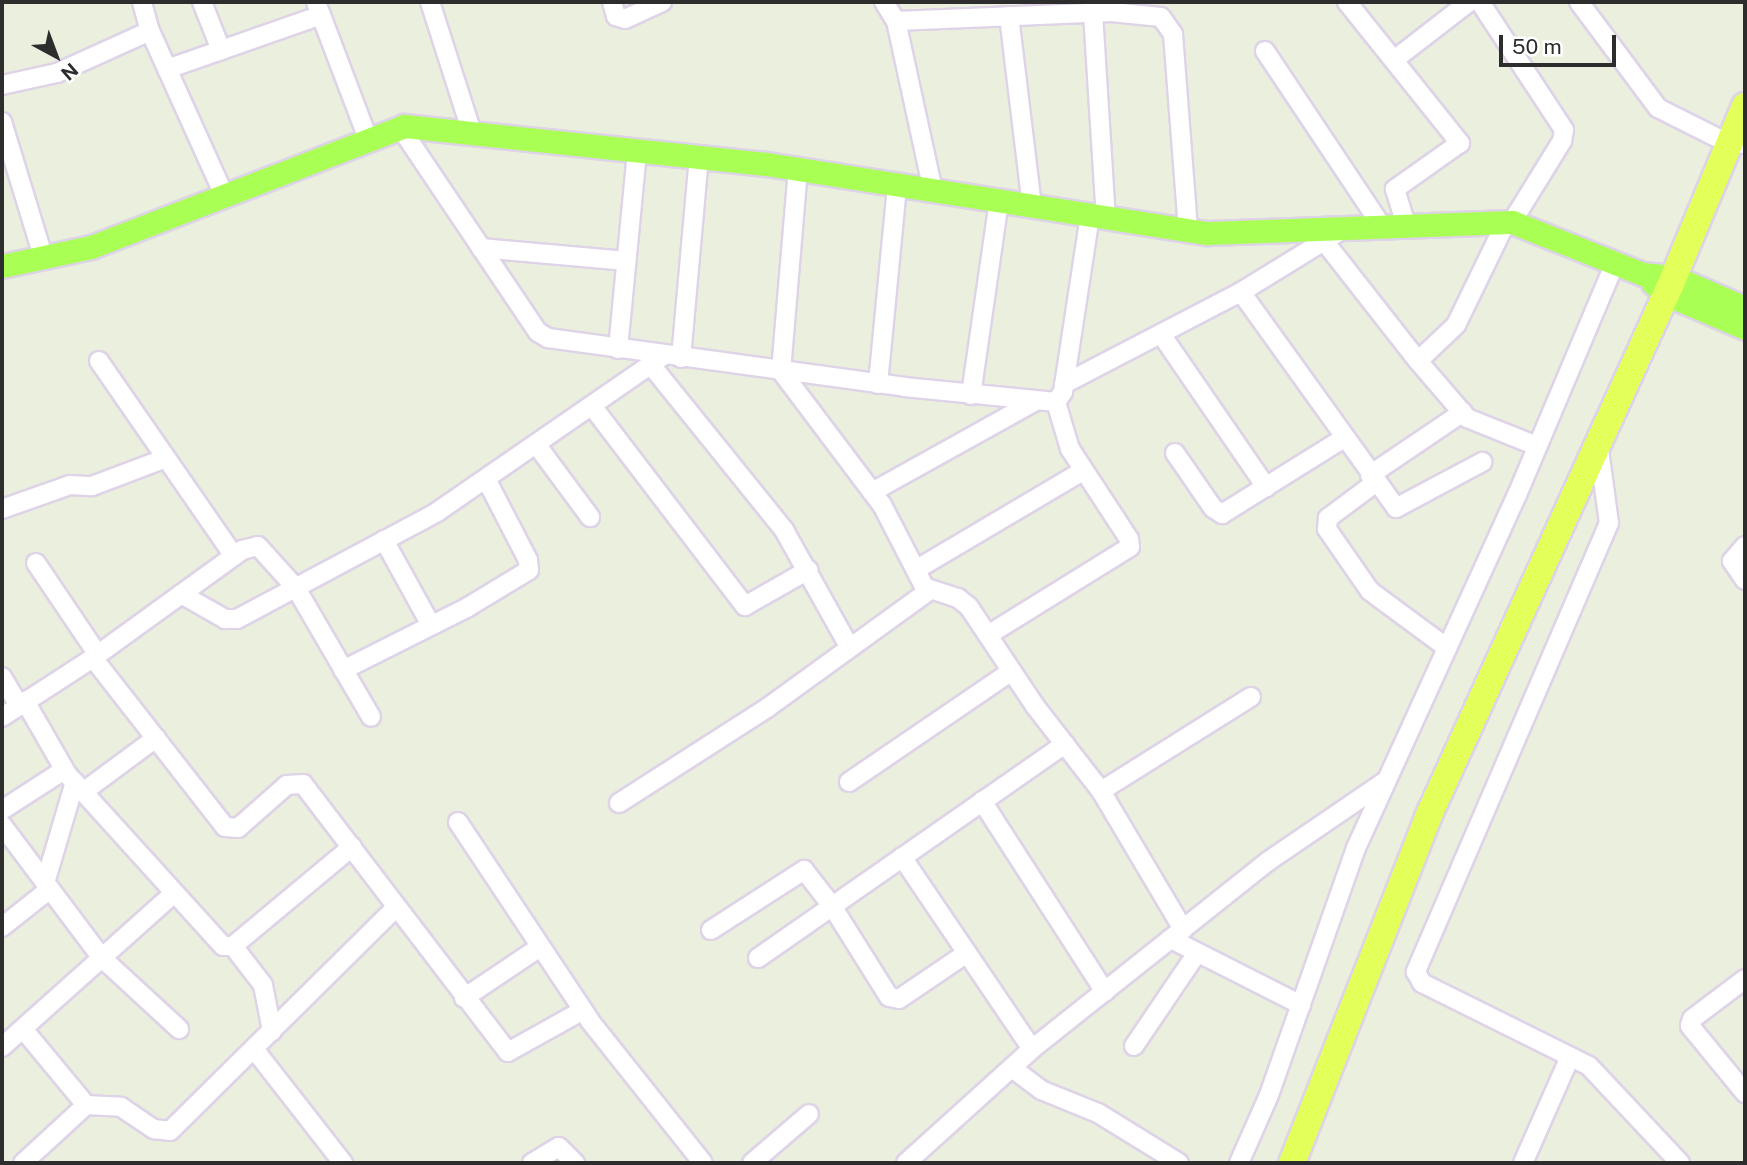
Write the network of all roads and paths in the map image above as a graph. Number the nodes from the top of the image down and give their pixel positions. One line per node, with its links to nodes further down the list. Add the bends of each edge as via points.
1 (142, 2): 15 (street)
2 (202, 2): 16 (street)
3 (430, 2): 24 (street)
4 (612, 2): 5 (street, via 614,13 625,19)
5 (662, 2)
6 (884, 2): 14 (street)
7 (1347, 2): 18 (street)
8 (1469, 2): 18 (street)
9 (1480, 2): 36 (street, via 1564,130 1562,141)
10 (1579, 2): 26 (street, via 1658,108)
11 (322, 6): 16 (street); 25 (street)
12 (1104, 9): 13 (street); 35 (street); 40 (street, via 1161,17 1173,34)
13 (1009, 16): 14 (street); 34 (street)
14 (896, 20): 31 (street)
15 (150, 31): 19 (street); 20 (street, via 57,73)
16 (221, 50): 19 (street)
17 (1265, 51): 38 (street)
18 (1394, 60): 37 (street, via 1460,144 1395,189)
19 (167, 69): 32 (street)
20 (2, 85)
21 (1745, 106): 26 (highway)
22 (2, 122): 43 (street)
23 (400, 127): 24 (main road); 25 (main road); 42 (street)
24 (472, 133): 27 (main road)
25 (368, 139): 32 (main road)
26 (1737, 143): 47 (highway)
27 (637, 151): 28 (main road); 44 (street)
28 (699, 157): 29 (main road); 53 (street)
29 (798, 170): 30 (main road); 56 (street)
30 (897, 185): 31 (main road); 57 (street)
31 (933, 190): 33 (main road)
32 (224, 195): 43 (main road, via 91,247)
33 (999, 201): 34 (main road); 59 (street)
34 (1032, 206): 35 (main road)
35 (1098, 216): 40 (main road); 58 (street)
36 (1509, 222): 37 (main road); 45 (main road); 54 (street, via 1456,325)
37 (1406, 224): 38 (main road)
38 (1381, 225): 39 (main road)
39 (1348, 226): 40 (main road); 41 (street)
40 (1188, 230)
41 (1324, 241): 48 (street); 54 (street)
42 (481, 248): 44 (street); 52 (street, via 543,335)
43 (55, 256): 46 (main road)
44 (626, 261): 52 (street)
45 (1615, 263): 47 (main road); 67 (street)
46 (2, 266)
47 (1670, 286): 49 (main road); 50 (main road); 65 (highway)
48 (1241, 292): 51 (street); 64 (street)
49 (1745, 308)
50 (1745, 328)
51 (1161, 334): 58 (street); 74 (street)
52 (618, 349): 53 (street)
53 (666, 359): 56 (street); 62 (street); 83 (street)
54 (1418, 360): 63 (street)
55 (99, 361): 69 (street)
56 (781, 371): 57 (street); 75 (street)
57 (878, 384): 59 (street)
58 (1064, 384): 61 (street)
59 (971, 395): 60 (street)
60 (1034, 402): 61 (street); 75 (street)
61 (1056, 402): 71 (street, via 1070,449)
62 (592, 406): 66 (street); 83 (street, via 745,606)
63 (1462, 412): 67 (street, via 1476,423); 73 (street)
64 (1344, 438): 73 (street); 74 (street)
65 (1598, 442): 138 (street, via 1609,523 1416,972 1422,983); 153 (highway, via 1428,817)
66 (536, 444): 72 (street); 77 (street)
67 (1537, 446): 91 (street)
68 (1175, 453): 74 (street, via 1222,514)
69 (166, 458): 76 (street, via 92,486 70,485); 80 (street)
70 (1482, 462): 73 (street, via 1400,509)
71 (1083, 471): 82 (street); 89 (street, via 1129,539 1129,547)
72 (486, 479): 78 (street); 88 (street, via 529,570)
73 (1373, 479): 91 (street, via 1328,519 1327,529 1370,591)
74 (1266, 487)
75 (872, 492): 82 (street)
76 (2, 509)
77 (590, 517)
78 (384, 540): 85 (street); 88 (street)
79 (1745, 546): 84 (street, via 1732,561)
80 (234, 556): 85 (street, via 258,546); 87 (street)
81 (36, 563): 92 (street)
82 (917, 569): 86 (street)
83 (808, 570): 90 (street)
84 (1745, 580)
85 (299, 585): 87 (street, via 231,620); 93 (street)
86 (927, 588): 89 (street, via 962,600); 90 (street, via 924,595)
87 (181, 594): 92 (street)
88 (431, 625): 93 (street)
89 (988, 635): 94 (street)
90 (850, 648): 107 (street)
91 (1447, 648): 102 (street)
92 (96, 656): 97 (street); 100 (street)
93 (350, 665): 99 (street)
94 (1012, 671): 101 (street); 104 (street)
95 (2, 677): 97 (street)
96 (1251, 697): 105 (street)
97 (22, 703): 98 (street); 103 (street)
98 (2, 717)
99 (371, 717)
100 (156, 738): 103 (street); 111 (street, via 225,827 238,828 287,785 298,782)
101 (1065, 744): 105 (street); 106 (street)
102 (1387, 780): 119 (street, via 1268,862); 129 (street, via 1356,849)
103 (74, 781): 108 (street); 113 (street); 114 (street)
104 (849, 782)
105 (1101, 791): 119 (street)
106 (982, 802): 112 (street); 127 (street)
107 (619, 803)
108 (2, 810)
109 (457, 822): 121 (street)
110 (2, 826): 113 (street)
111 (352, 848): 116 (street); 120 (street)
112 (902, 857): 115 (street); 122 (street)
113 (47, 886): 117 (street); 124 (street)
114 (174, 893): 120 (street, via 218,943); 124 (street)
115 (832, 906): 118 (street, via 810,874 798,871); 122 (street, via 885,994 893,999); 125 (street)
116 (396, 907): 128 (street); 133 (street)
117 (2, 927)
118 (711, 930)
119 (1177, 934): 123 (street); 127 (street)
120 (233, 946): 133 (street, via 263,985)
121 (540, 947): 128 (street); 130 (street)
122 (967, 953): 137 (street)
123 (1197, 953): 129 (street); 134 (street)
124 (102, 958): 131 (street); 132 (street)
125 (758, 958)
126 (1745, 979): 140 (street, via 1692,1019 1690,1026)
127 (1105, 992): 137 (street)
128 (464, 998): 130 (street, via 508,1052)
129 (1301, 1005): 152 (street)
130 (583, 1010): 148 (street)
131 (23, 1029): 135 (street); 141 (street)
132 (179, 1029)
133 (272, 1031): 136 (street)
134 (1134, 1046)
135 (2, 1047)
136 (254, 1049): 141 (street, via 170,1130 154,1129 121,1107); 145 (street)
137 (1032, 1049): 139 (street)
138 (1570, 1057): 143 (street, via 1589,1066); 154 (street)
139 (1012, 1068): 150 (street); 151 (street, via 1041,1090 1098,1113)
140 (1745, 1093)
141 (86, 1105): 144 (street)
142 (809, 1114): 149 (street)
143 (1669, 1159)
144 (23, 1163)
145 (342, 1163)
146 (532, 1163): 147 (street, via 559,1147)
147 (575, 1163)
148 (703, 1163)
149 (752, 1163)
150 (906, 1163)
151 (1179, 1163)
152 (1239, 1163)
153 (1292, 1163)
154 (1523, 1163)

